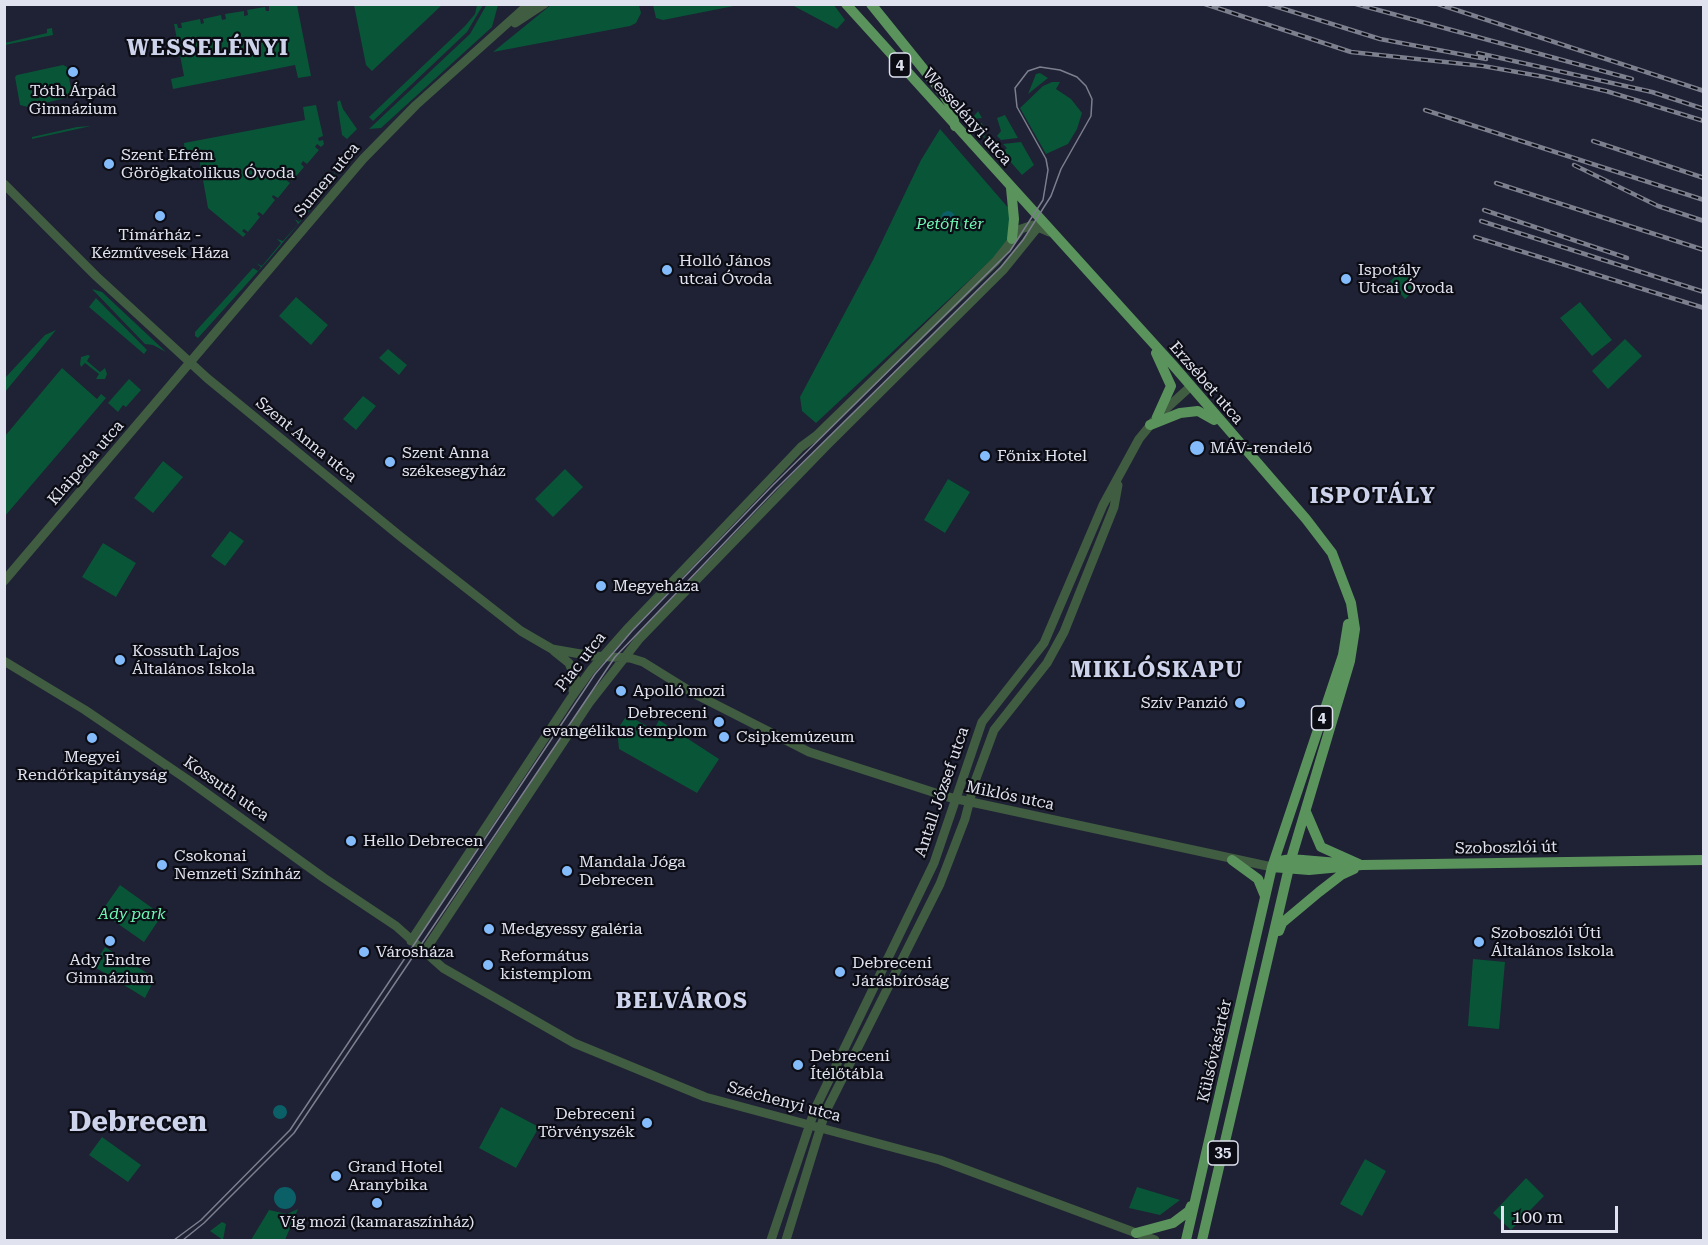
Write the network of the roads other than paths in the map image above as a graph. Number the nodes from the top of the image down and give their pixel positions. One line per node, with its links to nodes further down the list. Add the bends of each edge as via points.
1 (529, 4): 5 (street, Sumen utca)
2 (544, 4): 5 (street, Sumen utca)
3 (846, 4): 6 (main road, Wesselényi utca / 4)
4 (871, 4): 6 (main road, via 942,92 951,106)
5 (502, 30): 12 (street, Sumen utca, via 449,74 377,145)
6 (955, 126): 8 (main road, Wesselényi utca / 4)
7 (4, 184): 12 (street, Szent Anna utca)
8 (1011, 187): 9 (main road, Wesselényi utca / 4); 10 (main road)
9 (1040, 224): 10 (street, via 1021,230); 11 (main road, Erzsébet utca / 4); 21 (street, Piac utca, via 1004,270 826,446)
10 (1012, 239): 19 (street, Piac utca, via 996,261 793,456)
11 (1147, 337): 13 (main road, Erzsébet utca / 4); 14 (main road, via 1170,380 1169,393)
12 (191, 364): 17 (street, Klaipeda utca); 20 (street, Szent Anna utca, via 401,537 521,631)
13 (1191, 386): 14 (street, Antall József utca); 15 (main road, Erzsébet utca / 4)
14 (1153, 421): 15 (main road, via 1198,411); 16 (street, Antall József utca)
15 (1224, 427): 18 (main road, Erzsébet utca / 4, via 1323,541 1344,578)
16 (1119, 480): 27 (street, Antall József utca, via 1102,505 1044,643 982,722); 28 (street, Antall József utca, via 1114,507 1064,632 1047,663 994,730)
17 (4, 581)
18 (1351, 603): 29 (main road, Erzsébet utca / 4, via 1355,629 1350,661); 30 (main road, Erzsébet utca / 4, via 1343,655)
19 (628, 627): 21 (street); 22 (street, Piac utca)
20 (552, 649): 22 (street, Szent Anna utca); 26 (street, via 569,663 574,674)
21 (631, 649): 23 (street, Piac utca); 25 (street)
22 (603, 657): 23 (street, Szent Anna utca); 26 (street, Piac utca)
23 (624, 657): 25 (street, Miklós utca); 39 (street, Piac utca, via 589,703)
24 (5, 661): 37 (street, Kossuth utca, via 188,780 396,926)
25 (643, 662): 27 (street, Miklós utca, via 693,693 809,752)
26 (571, 698): 37 (street, Piac utca)
27 (957, 800): 28 (street, Miklós utca); 40 (street, Antall József utca, via 926,882 847,1040)
28 (969, 803): 31 (street, Miklós utca); 41 (street, Antall József utca, via 940,884)
29 (1306, 810): 33 (main road, Erzsébet utca); 34 (main road, via 1321,847)
30 (1285, 832): 33 (main road); 35 (main road, Erzsébet utca)
31 (1232, 860): 35 (street, Miklós utca); 36 (main road, via 1258,879)
32 (1704, 860): 34 (main road, Szoboszlói út)
33 (1290, 864): 34 (main road); 34 (main road, Szoboszlói út, via 1309,870); 35 (main road, via 1280,861); 38 (main road, Külsővásártér / 35)
34 (1362, 865): 38 (main road, via 1341,874 1282,923)
35 (1272, 867): 36 (main road, Külsővásártér / 35)
36 (1265, 899): 42 (main road, Külsővásártér / 35)
37 (411, 941): 39 (street, Kossuth utca)
38 (1272, 944): 48 (main road, Külsővásártér / 35)
39 (424, 952): 40 (street, Széchenyi utca, via 470,984 574,1043 705,1097)
40 (811, 1125): 41 (street, Széchenyi utca); 44 (street, Antall József utca)
41 (821, 1128): 43 (street, Széchenyi utca, via 940,1160); 45 (street, Antall József utca)
42 (1197, 1195): 43 (main road, via 1189,1211 1178,1220); 47 (main road, Külsővásártér / 35)
43 (1136, 1233): 46 (street, Széchenyi utca)
44 (771, 1240)
45 (786, 1240)
46 (1155, 1240)
47 (1186, 1240)
48 (1202, 1240)

